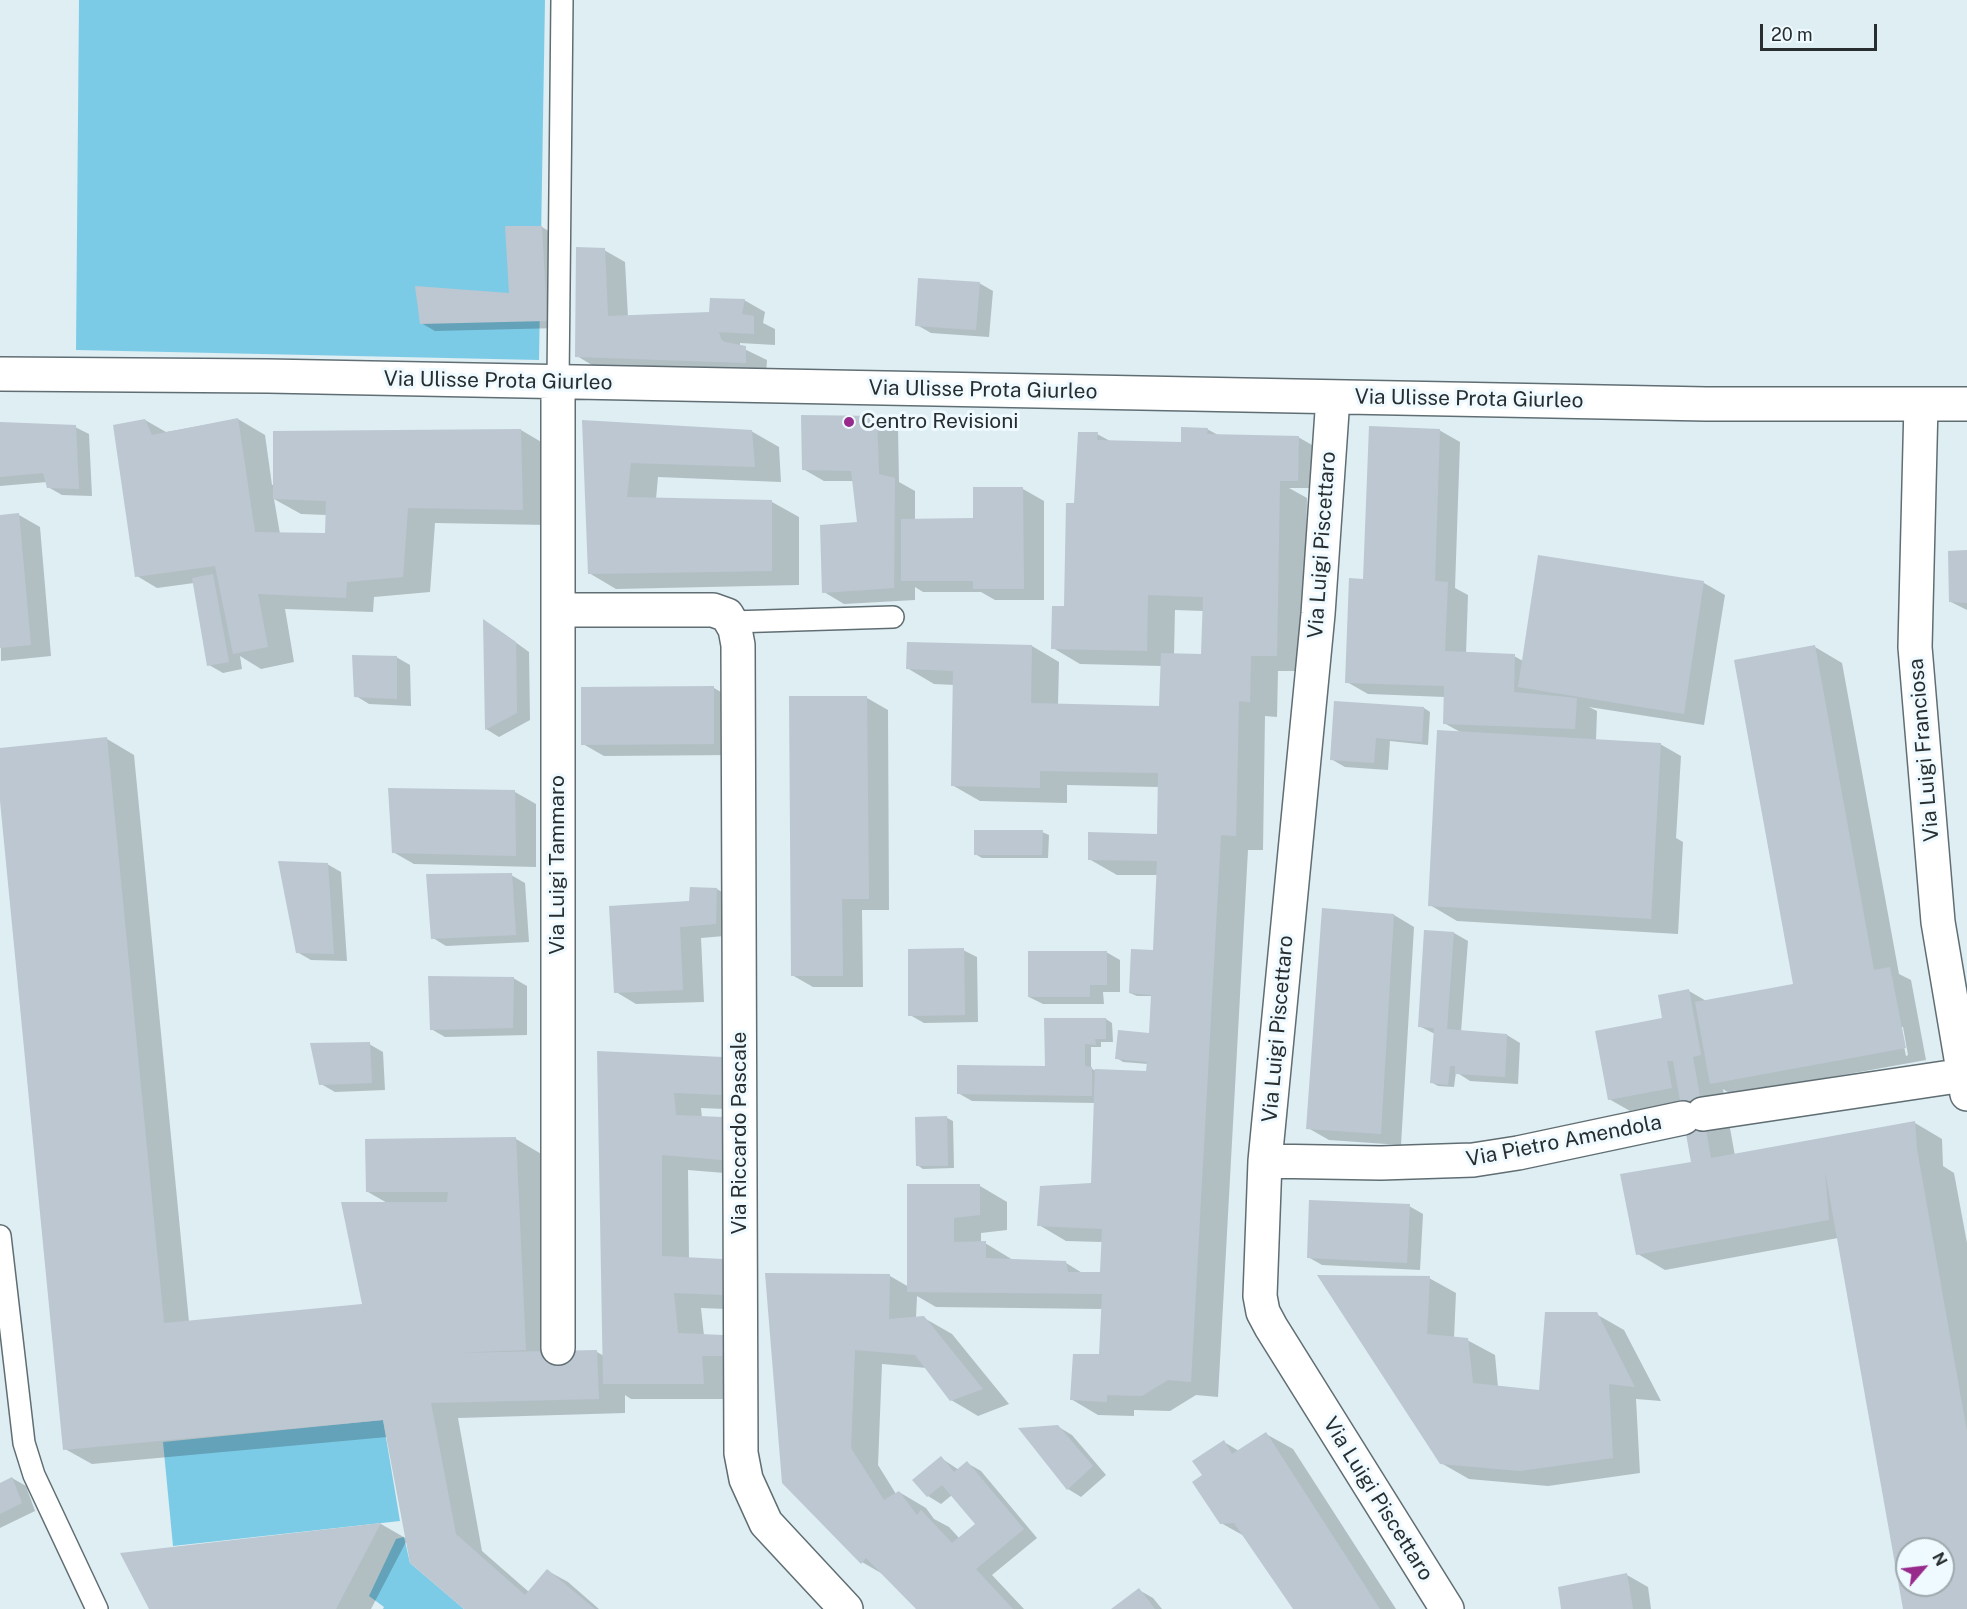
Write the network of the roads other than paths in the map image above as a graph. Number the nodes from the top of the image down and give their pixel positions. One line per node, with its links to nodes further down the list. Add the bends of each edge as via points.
1 (562, 0): 3 (lane)
2 (0, 374): 3 (street, Via Ulisse Prota Giurleo)
3 (558, 382): 4 (street, Via Ulisse Prota Giurleo); 7 (street, Via Luigi Tammaro)
4 (1333, 397): 5 (street, Via Ulisse Prota Giurleo); 11 (street, Via Luigi Piscettaro, via 1316,626)
5 (1922, 404): 6 (street, Via Ulisse Prota Giurleo); 10 (street, Via Luigi Franciosa, via 1915,647 1938,922)
6 (1967, 404)
7 (558, 610): 9 (street, via 713,610 727,615); 13 (street, Via Luigi Tammaro)
8 (893, 617): 9 (lane)
9 (732, 622): 15 (street, Via Riccardo Pascale, via 738,645 741,1453 746,1479 766,1523)
10 (1965, 1084): 11 (street, Via Pietro Amendola, via 1693,1116 1473,1160)
11 (1265, 1161): 16 (street, Via Luigi Piscettaro, via 1259,1283 1263,1312)
12 (0, 1236): 14 (lane, via 24,1443 34,1475)
13 (558, 1348)
14 (98, 1609)
15 (846, 1609)
16 (1447, 1609)

